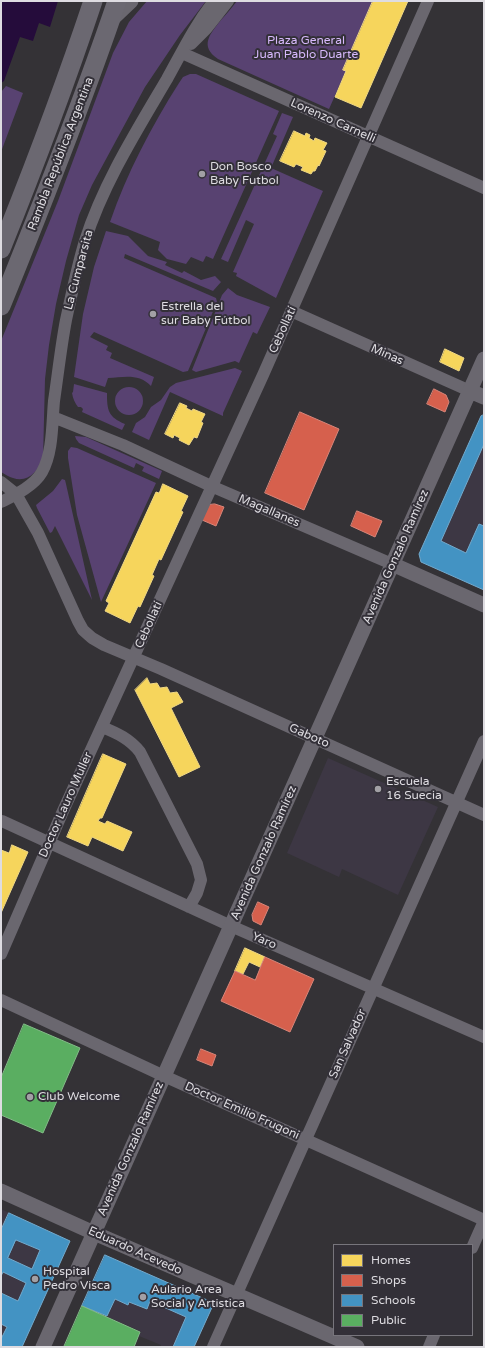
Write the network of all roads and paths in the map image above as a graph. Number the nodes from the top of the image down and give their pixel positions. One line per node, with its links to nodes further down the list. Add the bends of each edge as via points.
1 (93, 1): 11 (main road, Rambla República Argentina, via 28,183)
2 (116, 1): 7 (main road, Rambla República Argentina)
3 (131, 1): 7 (street)
4 (214, 1): 8 (street, La Cumparsita, via 200,19)
5 (228, 1): 8 (street, La Cumparsita, via 206,29)
6 (428, 1): 9 (street, Cebollatí)
7 (110, 21): 12 (main road, Rambla República Argentina, via 47,193)
8 (182, 53): 9 (street, Lorenzo Carnelli); 17 (street, La Cumparsita, via 134,135 113,176 86,240 65,325)
9 (368, 137): 10 (street, Lorenzo Carnelli); 13 (street, Cebollatí)
10 (484, 188)
11 (1, 249)
12 (1, 306)
13 (291, 311): 15 (street, Minas); 19 (street, Cebollatí)
14 (484, 359): 15 (street, Avenida Gonzalo Ramírez)
15 (470, 391): 16 (street, Minas); 22 (street, Avenida Gonzalo Ramírez)
16 (484, 397)
17 (53, 417): 19 (street, Magallanes, via 123,445); 20 (street, La Cumparsita, via 48,456 42,472 35,481)
18 (1, 482): 20 (street)
19 (211, 486): 22 (street, Magallanes); 24 (street, Cebollatí)
20 (16, 494): 21 (street, La Cumparsita); 24 (street, Gaboto, via 38,532 83,630 104,645)
21 (1, 502)
22 (392, 564): 23 (street, Magallanes); 26 (street, Avenida Gonzalo Ramírez)
23 (484, 605)
24 (134, 657): 25 (street, Doctor Lauro Muller); 26 (street, Gaboto)
25 (102, 727): 31 (street, Doctor Lauro Muller); 32 (street, via 128,739 140,752 198,864 201,880)
26 (315, 738): 28 (street, Gaboto); 33 (street, Avenida Gonzalo Ramírez)
27 (484, 741): 28 (street, San Salvador)
28 (456, 802): 29 (street, Gaboto); 35 (street, San Salvador)
29 (484, 814)
30 (2, 821): 31 (street, Yaro)
31 (49, 843): 32 (street, Yaro); 34 (street, Doctor Lauro Muller)
32 (189, 907): 33 (street, Yaro)
33 (231, 926): 35 (street, Yaro); 38 (street, Avenida Gonzalo Ramírez)
34 (1, 954)
35 (373, 988): 37 (street, Yaro); 39 (street, San Salvador)
36 (1, 1000): 38 (street, Doctor Emilio Frugoni)
37 (484, 1037)
38 (164, 1076): 39 (street, Doctor Emilio Frugoni); 42 (street, Avenida Gonzalo Ramírez)
39 (306, 1139): 41 (street, Doctor Emilio Frugoni); 44 (street, San Salvador)
40 (1, 1191): 42 (street, Eduardo Acevedo)
41 (484, 1220): 43 (street)
42 (94, 1233): 44 (street, Eduardo Acevedo); 46 (street, Avenida Gonzalo Ramírez)
43 (473, 1246)
44 (236, 1295): 47 (street, San Salvador); 48 (street, Eduardo Acevedo)
45 (434, 1336): 49 (street)
46 (43, 1347)
47 (213, 1347)
48 (357, 1347)
49 (429, 1347)

